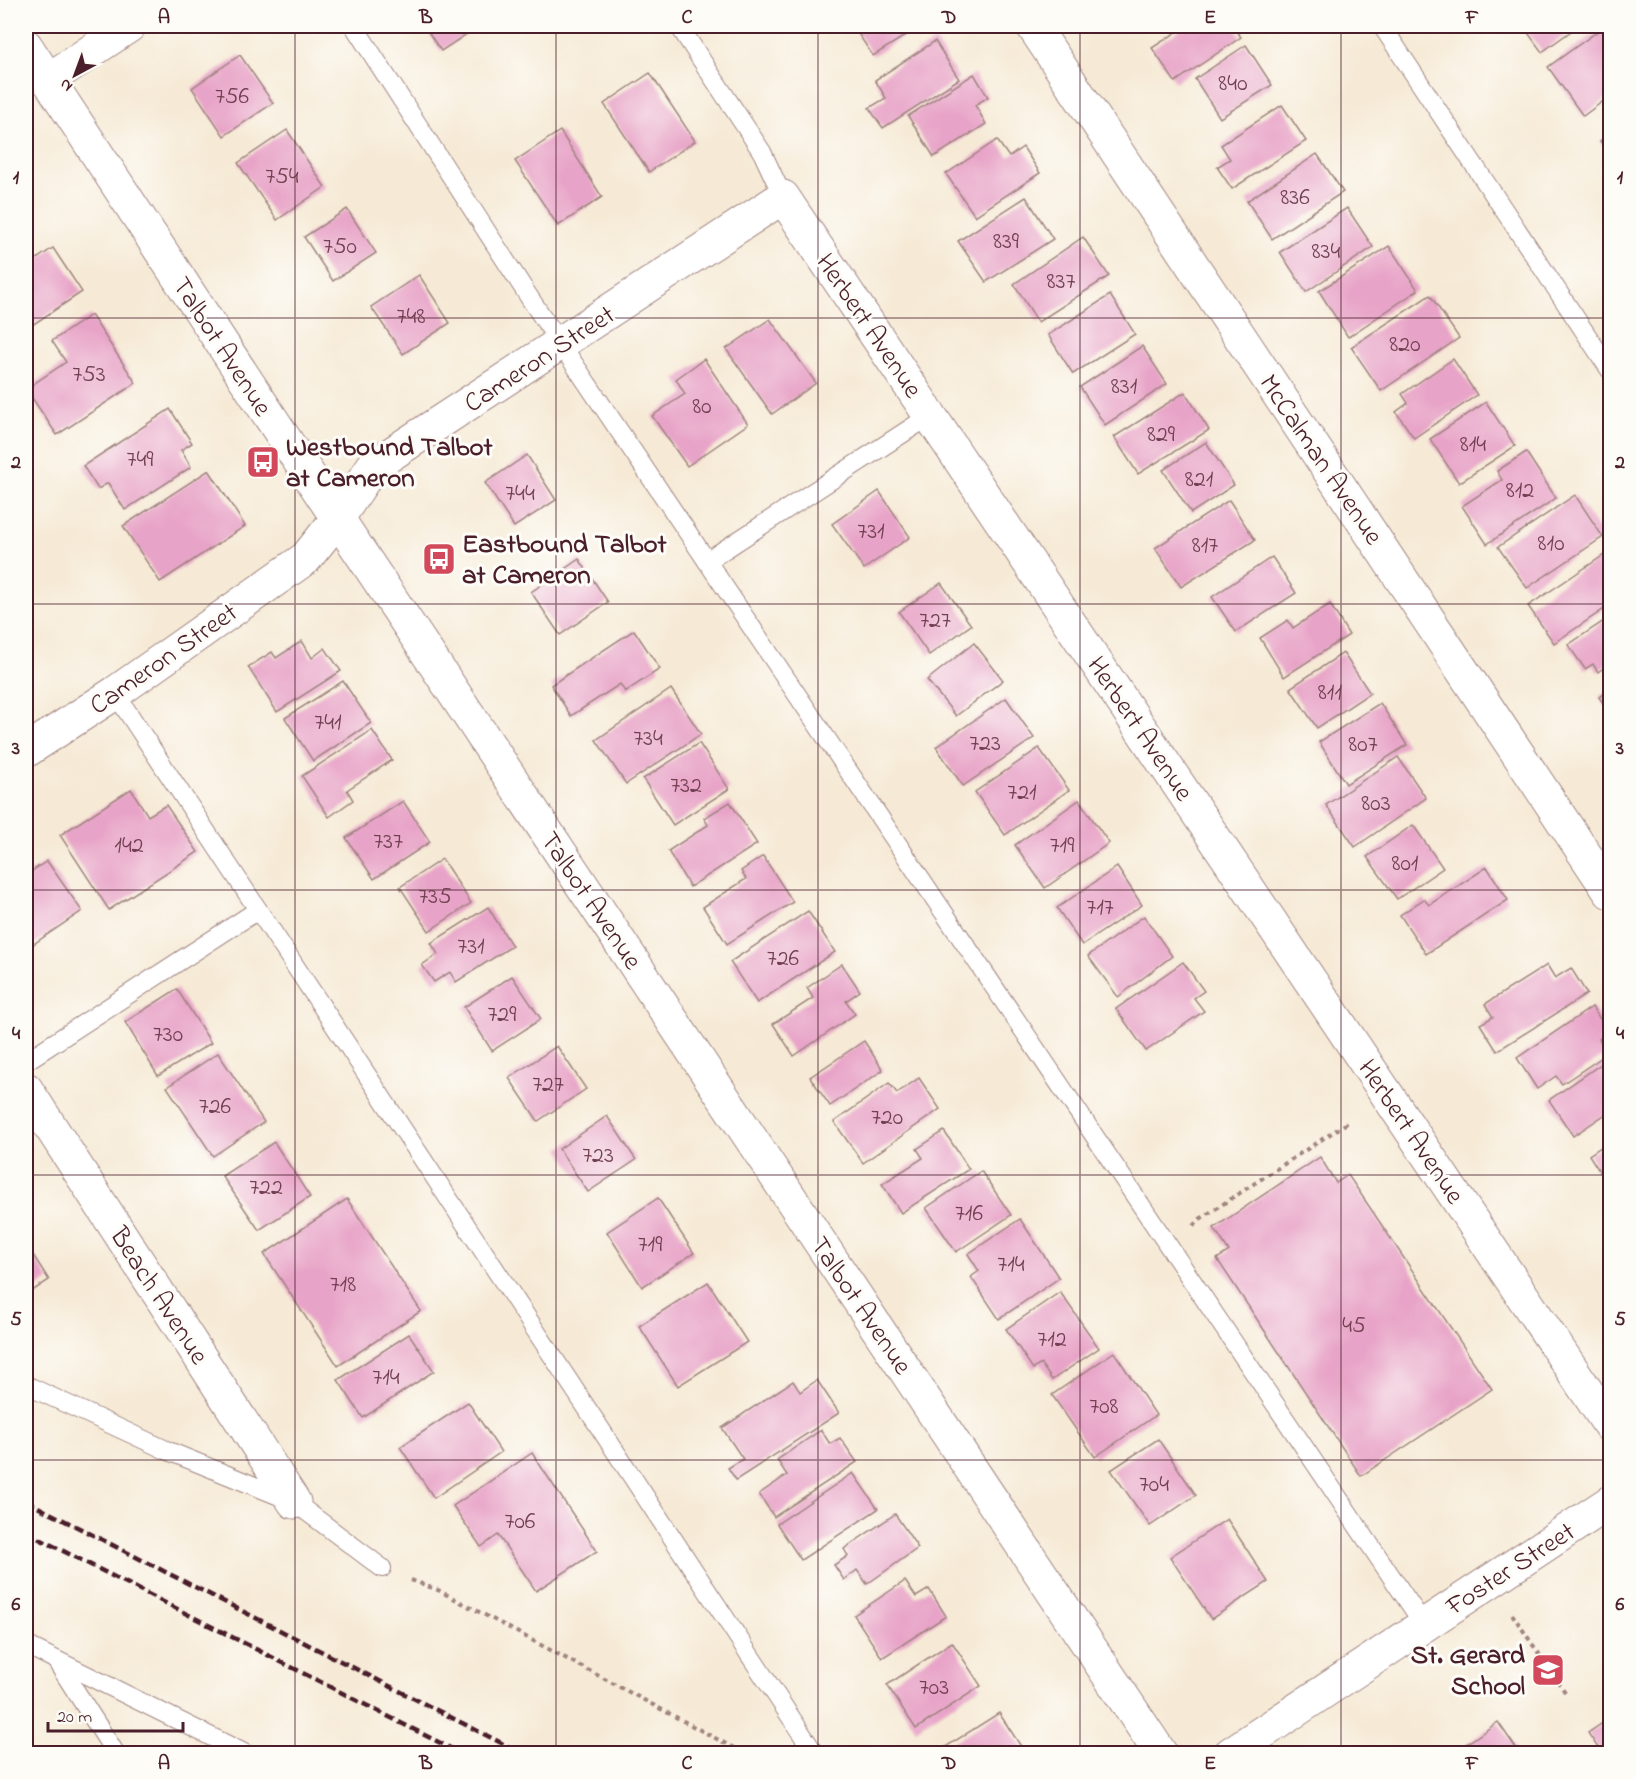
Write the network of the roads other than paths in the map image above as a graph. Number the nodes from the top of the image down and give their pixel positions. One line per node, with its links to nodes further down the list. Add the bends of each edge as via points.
1 (129, 26): 7 (street)
2 (354, 26): 9 (lane)
3 (679, 26): 8 (lane, Herbert Avenue, via 762,152)
4 (1033, 26): 16 (street, McCalman Avenue)
5 (1382, 26): 10 (lane)
6 (26, 46): 7 (street, Talbot Avenue)
7 (48, 80): 12 (street, Talbot Avenue)
8 (783, 197): 9 (street, Cameron Street); 11 (street, Herbert Avenue)
9 (561, 344): 12 (street, Cameron Street, via 373,466); 13 (lane)
10 (1611, 370)
11 (930, 415): 13 (lane); 21 (street, Herbert Avenue)
12 (338, 518): 14 (street, Cameron Street, via 306,558); 31 (street, Talbot Avenue)
13 (707, 561): 25 (lane)
14 (115, 693): 15 (street, Cameron Street); 17 (lane)
15 (26, 751)
16 (1611, 892)
17 (258, 909): 18 (lane); 30 (lane)
18 (26, 1061)
19 (26, 1089): 22 (street, Beach Avenue)
20 (26, 1384): 22 (lane, via 166,1450)
21 (1611, 1426)
22 (294, 1502): 24 (lane)
23 (1611, 1502): 25 (street, Foster Street)
24 (382, 1568)
25 (1424, 1625): 32 (street, Foster Street)
26 (26, 1645): 27 (lane)
27 (56, 1660): 28 (lane); 29 (lane)
28 (116, 1754)
29 (246, 1754)
30 (815, 1754)
31 (1161, 1754)
32 (1230, 1754)

